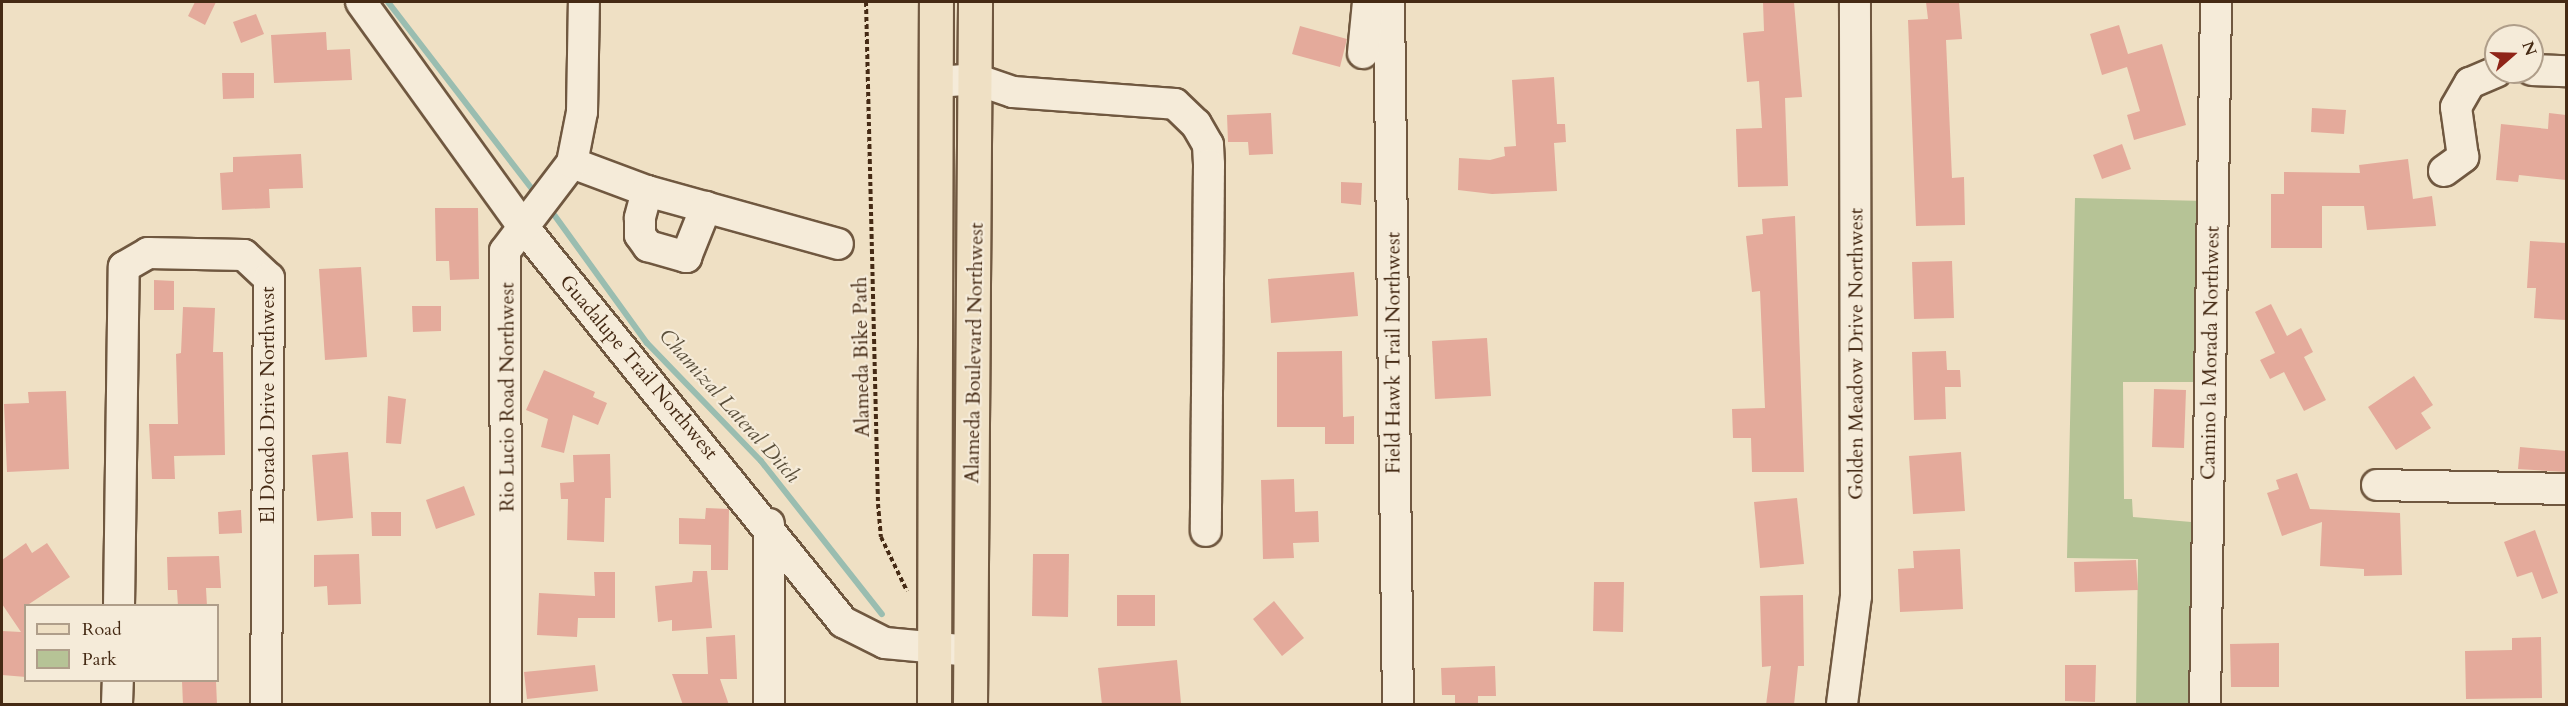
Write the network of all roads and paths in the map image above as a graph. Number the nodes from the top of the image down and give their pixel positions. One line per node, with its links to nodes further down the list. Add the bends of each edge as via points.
1 (361, 2): 20 (street, Guadalupe Trail Northwest)
2 (584, 2): 16 (street, Rio Lucio Road Northwest, via 582,112)
3 (866, 2): 26 (path, Alameda Bike Path, via 878,504 881,537)
4 (936, 2): 15 (main road, Alameda Boulevard Northwest)
5 (975, 2): 14 (main road, Alameda Boulevard Northwest)
6 (1368, 2): 10 (street)
7 (1389, 2): 37 (street, Field Hawk Trail Northwest)
8 (1855, 2): 38 (street, Golden Meadow Drive Northwest, via 1856,596)
9 (2216, 2): 39 (street, Camino la Morada Northwest)
10 (1363, 53)
11 (2544, 70): 12 (street)
12 (2566, 71)
13 (2484, 77): 17 (street, via 2470,83 2456,107 2463,157)
14 (975, 79): 15 (street); 25 (street, via 1013,92 1175,104 1190,113 1205,139); 29 (main road, Alameda Boulevard Northwest)
15 (936, 82): 28 (main road, Alameda Boulevard Northwest)
16 (572, 163): 18 (street); 20 (street, Rio Lucio Road Northwest)
17 (2444, 171)
18 (647, 190): 19 (street); 19 (street, via 640,235 648,246 686,256)
19 (706, 207): 21 (street)
20 (525, 229): 24 (street, Guadalupe Trail Northwest); 33 (street, Rio Lucio Road Northwest, via 505,251)
21 (838, 244)
22 (2377, 485): 23 (street)
23 (2566, 489)
24 (769, 524): 28 (street, Guadalupe Trail Northwest, via 843,622 885,644); 34 (street)
25 (1206, 531)
26 (909, 595)
27 (119, 604): 32 (street, El Dorado Drive Northwest, via 124,267 148,253 244,255 269,278)
28 (935, 648): 29 (street, Guadalupe Trail Northwest); 35 (main road, Alameda Boulevard Northwest)
29 (971, 651): 36 (main road, Alameda Boulevard Northwest)
30 (118, 682): 31 (street)
31 (117, 705)
32 (266, 705)
33 (506, 705)
34 (769, 705)
35 (934, 705)
36 (970, 705)
37 (1398, 705)
38 (1842, 705)
39 (2205, 705)

